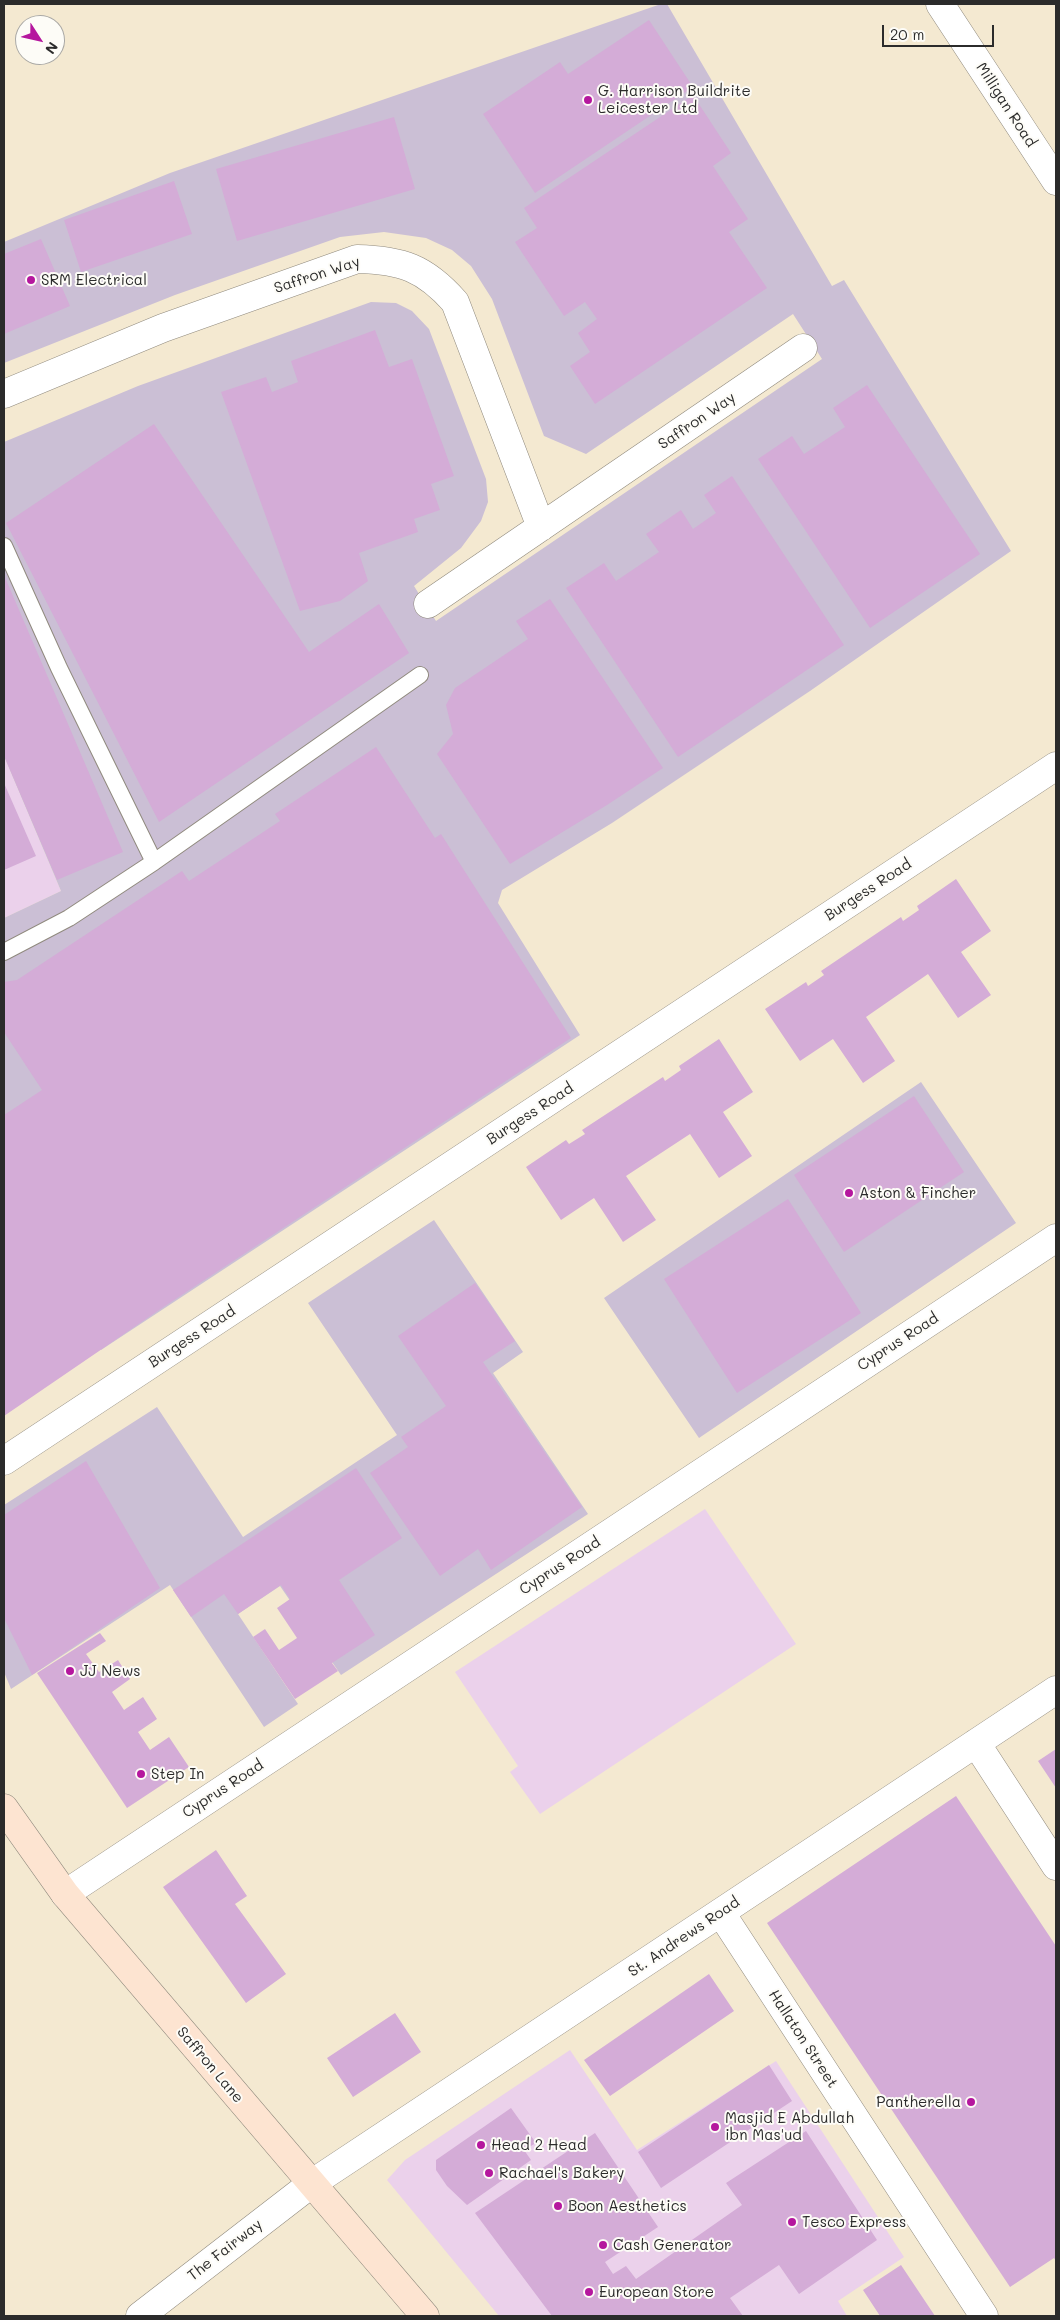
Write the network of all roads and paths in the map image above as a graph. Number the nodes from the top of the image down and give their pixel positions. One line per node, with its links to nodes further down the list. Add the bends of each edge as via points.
1 (940, 4): 2 (street, Milligan Road)
2 (1056, 181)
3 (803, 348): 5 (street, Saffron Way)
4 (4, 394): 5 (street, Saffron Way, via 163,328 339,265 357,259 384,260 414,269 437,282 455,302)
5 (542, 527): 7 (street, Saffron Way)
6 (4, 546): 10 (lane, via 59,668)
7 (428, 604)
8 (420, 675): 10 (lane)
9 (1056, 766): 13 (street, Burgess Road)
10 (154, 862): 11 (lane, via 69,918)
11 (4, 952)
12 (1056, 1238): 18 (street, Cyprus Road)
13 (4, 1462)
14 (1056, 1690): 15 (street, St. Andrews Road)
15 (976, 1743): 17 (street); 19 (street, St. Andrews Road)
16 (4, 1808): 18 (main road, Saffron Lane)
17 (1056, 1866)
18 (65, 1894): 20 (main road, Saffron Lane)
19 (721, 1913): 20 (street, St. Andrews Road); 23 (street, Hallaton Street)
20 (311, 2184): 21 (street, The Fairway); 22 (main road, Saffron Lane)
21 (140, 2316)
22 (425, 2316)
23 (984, 2316)

